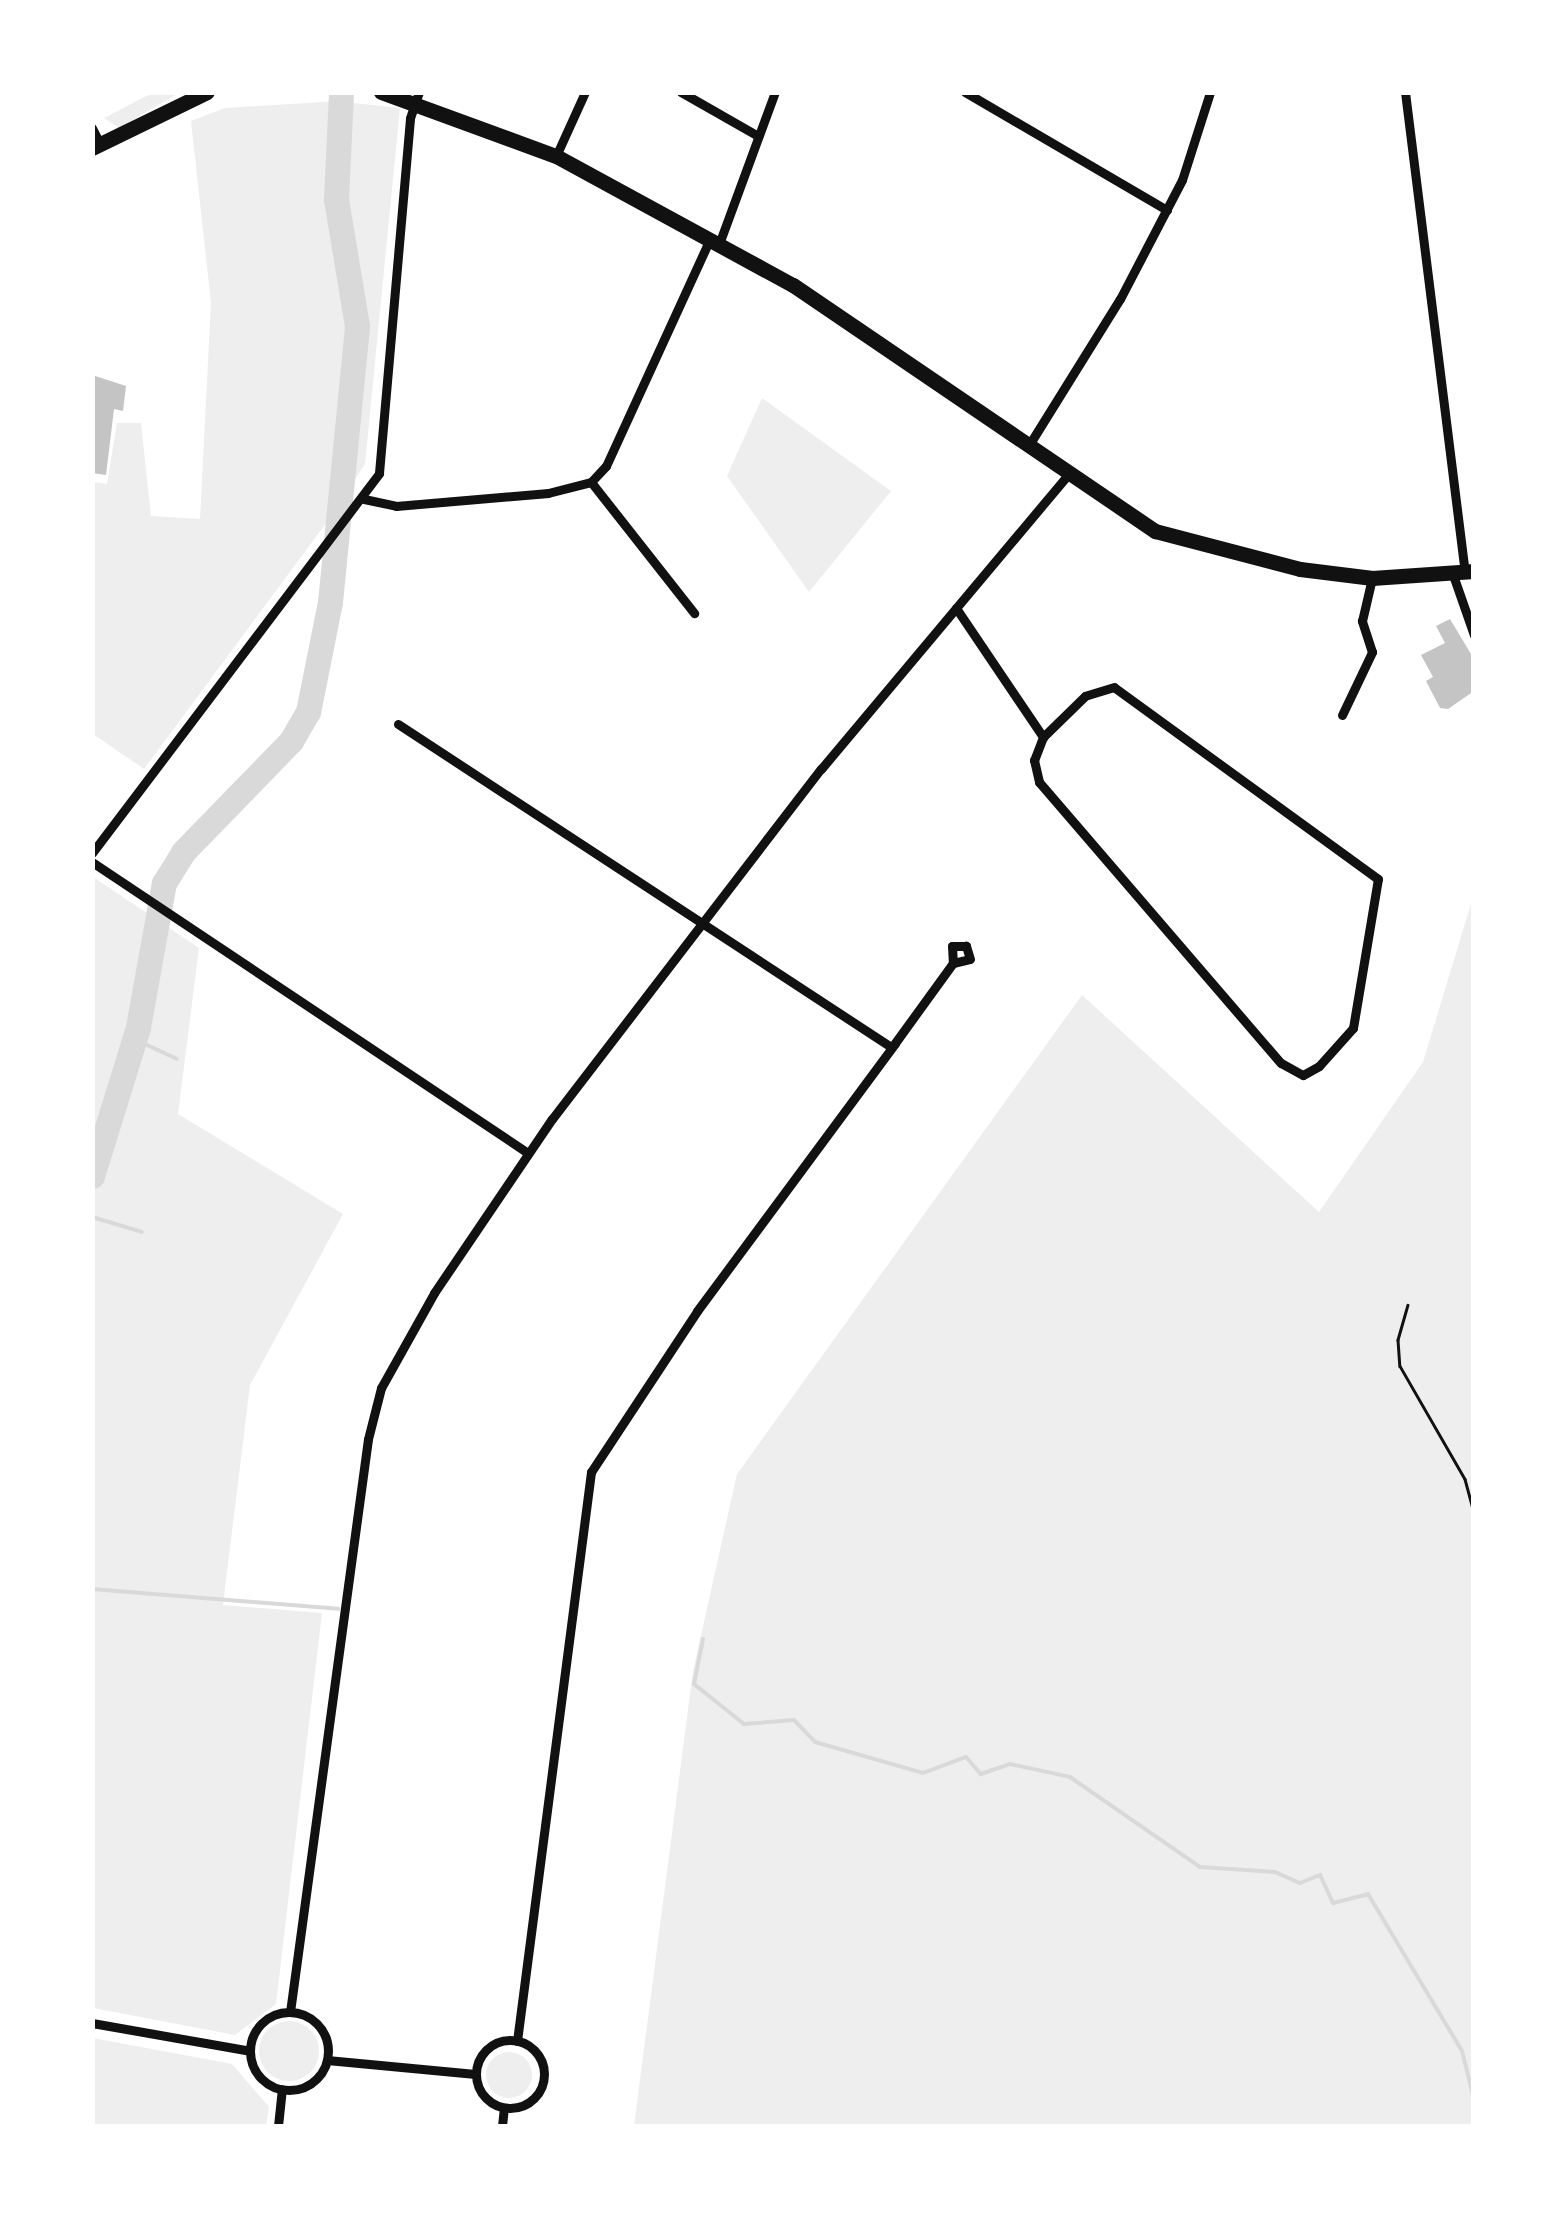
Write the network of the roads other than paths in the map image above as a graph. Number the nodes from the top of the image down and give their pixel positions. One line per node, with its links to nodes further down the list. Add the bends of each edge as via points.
1 (206, 92): 12 (main road)
2 (381, 92): 9 (main road)
3 (586, 92): 13 (street)
4 (681, 92): 11 (street)
5 (775, 92): 11 (street)
6 (965, 92): 14 (street)
7 (1210, 92): 14 (street)
8 (1405, 92): 20 (street)
9 (417, 97): 13 (main road); 19 (street, via 382,462)
10 (92, 128): 12 (street)
11 (758, 136): 15 (street)
12 (96, 146)
13 (556, 156): 15 (main road)
14 (1167, 210): 16 (street)
15 (714, 244): 16 (main road, via 850,319); 18 (street, via 606,466)
16 (1029, 445): 17 (main road)
17 (1068, 474): 21 (main road, via 1155,530 1196,546); 22 (street)
18 (591, 482): 19 (street, via 548,493 396,506); 23 (street)
19 (364, 499): 28 (street)
20 (1464, 572): 21 (main road); 24 (street)
21 (1372, 578): 25 (street, via 1362,620 1372,652)
22 (956, 608): 27 (street); 30 (street)
23 (694, 614)
24 (1474, 636)
25 (1342, 715)
26 (398, 724): 30 (street)
27 (1043, 737): 27 (street, via 1034,760 1039,782 1281,1063 1303,1076 1353,1028 1378,880 1114,687 1086,696)
28 (92, 853)
29 (92, 862): 33 (street)
30 (702, 923): 32 (street); 33 (street)
31 (953, 963): 32 (street)
32 (891, 1048): 36 (street, via 697,1311 592,1472)
33 (528, 1153): 34 (street, via 434,1293 381,1388 368,1439)
34 (290, 2012): 37 (street, via 267,2019); 38 (street, via 320,2027)
35 (92, 2023): 37 (street)
36 (517, 2040): 39 (street, via 485,2050); 41 (street, via 539,2056 544,2080 531,2101)
37 (250, 2051): 40 (street, via 259,2076)
38 (327, 2060): 39 (street); 40 (street, via 306,2086)
39 (475, 2074): 41 (street, via 482,2096)
40 (282, 2089): 42 (street)
41 (504, 2108): 43 (street)
42 (278, 2126)
43 (502, 2126)

